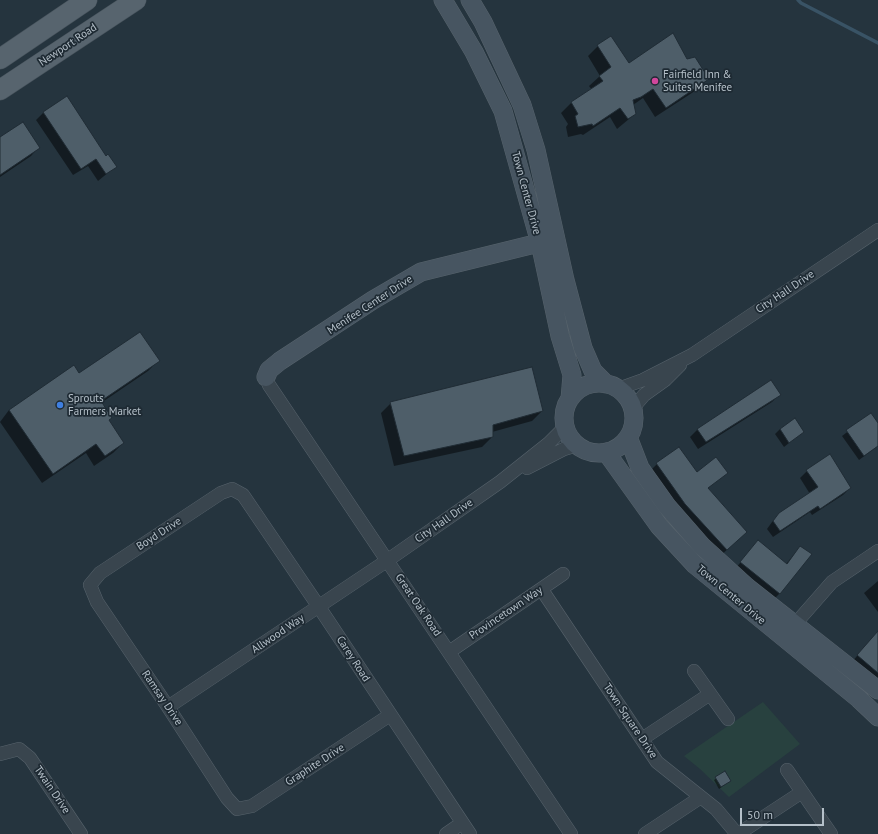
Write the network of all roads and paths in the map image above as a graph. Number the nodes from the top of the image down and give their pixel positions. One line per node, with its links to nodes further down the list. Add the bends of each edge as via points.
1 (87, 0): 6 (main road)
2 (136, 0): 8 (main road, Newport Road)
3 (443, 0): 10 (street, Town Center Drive, via 474,52 504,111)
4 (453, 0): 7 (street, via 491,67)
5 (470, 0): 7 (street, Town Center Drive)
6 (0, 59)
7 (508, 71): 10 (street, Town Center Drive, via 536,150)
8 (0, 90)
9 (878, 230): 11 (street, City Hall Drive)
10 (548, 241): 12 (street, Menifee Center Drive, via 421,272 280,361 269,370); 13 (street, Town Center Drive, via 593,371); 14 (street, Town Center Drive, via 560,336 572,375)
11 (692, 355): 13 (street, City Hall Drive, via 643,380); 15 (street, City Hall Drive)
12 (266, 377): 23 (street, Great Oak Road)
13 (612, 386): 14 (street, via 596,383 577,391); 15 (street, Town Center Drive, via 626,395)
14 (570, 398): 16 (street, Town Center Drive, via 565,410)
15 (632, 408): 17 (street, via 634,423)
16 (565, 427): 18 (street); 20 (street, City Hall Drive)
17 (628, 437): 19 (street, via 616,448); 28 (street, Town Center Drive, via 640,468 667,506 702,546 747,587)
18 (577, 445): 19 (street, via 591,452); 20 (street, City Hall Drive, via 564,449)
19 (606, 452): 29 (street, Town Center Drive, via 659,526 695,565)
20 (500, 482): 23 (street, City Hall Drive)
21 (232, 489): 25 (street, Boyd Drive, via 221,493 100,573); 27 (street, Carey Road, via 243,495)
22 (878, 551): 28 (street, via 832,582)
23 (388, 560): 27 (street, Allwood Way); 30 (street, Great Oak Road)
24 (563, 574): 26 (street, Provincetown Way)
25 (90, 586): 34 (street, Ramsay Drive, via 97,602)
26 (542, 590): 30 (street, Provincetown Way); 38 (street, Town Square Drive)
27 (319, 607): 34 (street, Allwood Way); 35 (street, Carey Road)
28 (794, 624): 29 (street); 32 (street, Town Center Drive)
29 (783, 638): 36 (street, Town Center Drive)
30 (449, 652): 47 (street, Great Oak Road)
31 (694, 671): 33 (street)
32 (878, 690)
33 (710, 694): 37 (street); 38 (street)
34 (168, 707): 43 (street, Ramsay Drive, via 227,798)
35 (390, 715): 43 (street, Graphite Drive, via 252,806); 44 (street, Carey Road)
36 (878, 717)
37 (728, 719)
38 (642, 739): 42 (street, Town Square Drive, via 657,762)
39 (0, 754): 45 (street, Twain Drive, via 19,748 30,758)
40 (787, 770): 41 (street)
41 (802, 792): 49 (street); 50 (street)
42 (701, 797): 48 (street); 49 (street, Town Square Drive, via 716,809)
43 (237, 809)
44 (466, 829): 46 (street)
45 (81, 834)
46 (446, 834)
47 (571, 834)
48 (645, 834)
49 (738, 834)
50 (831, 834)

